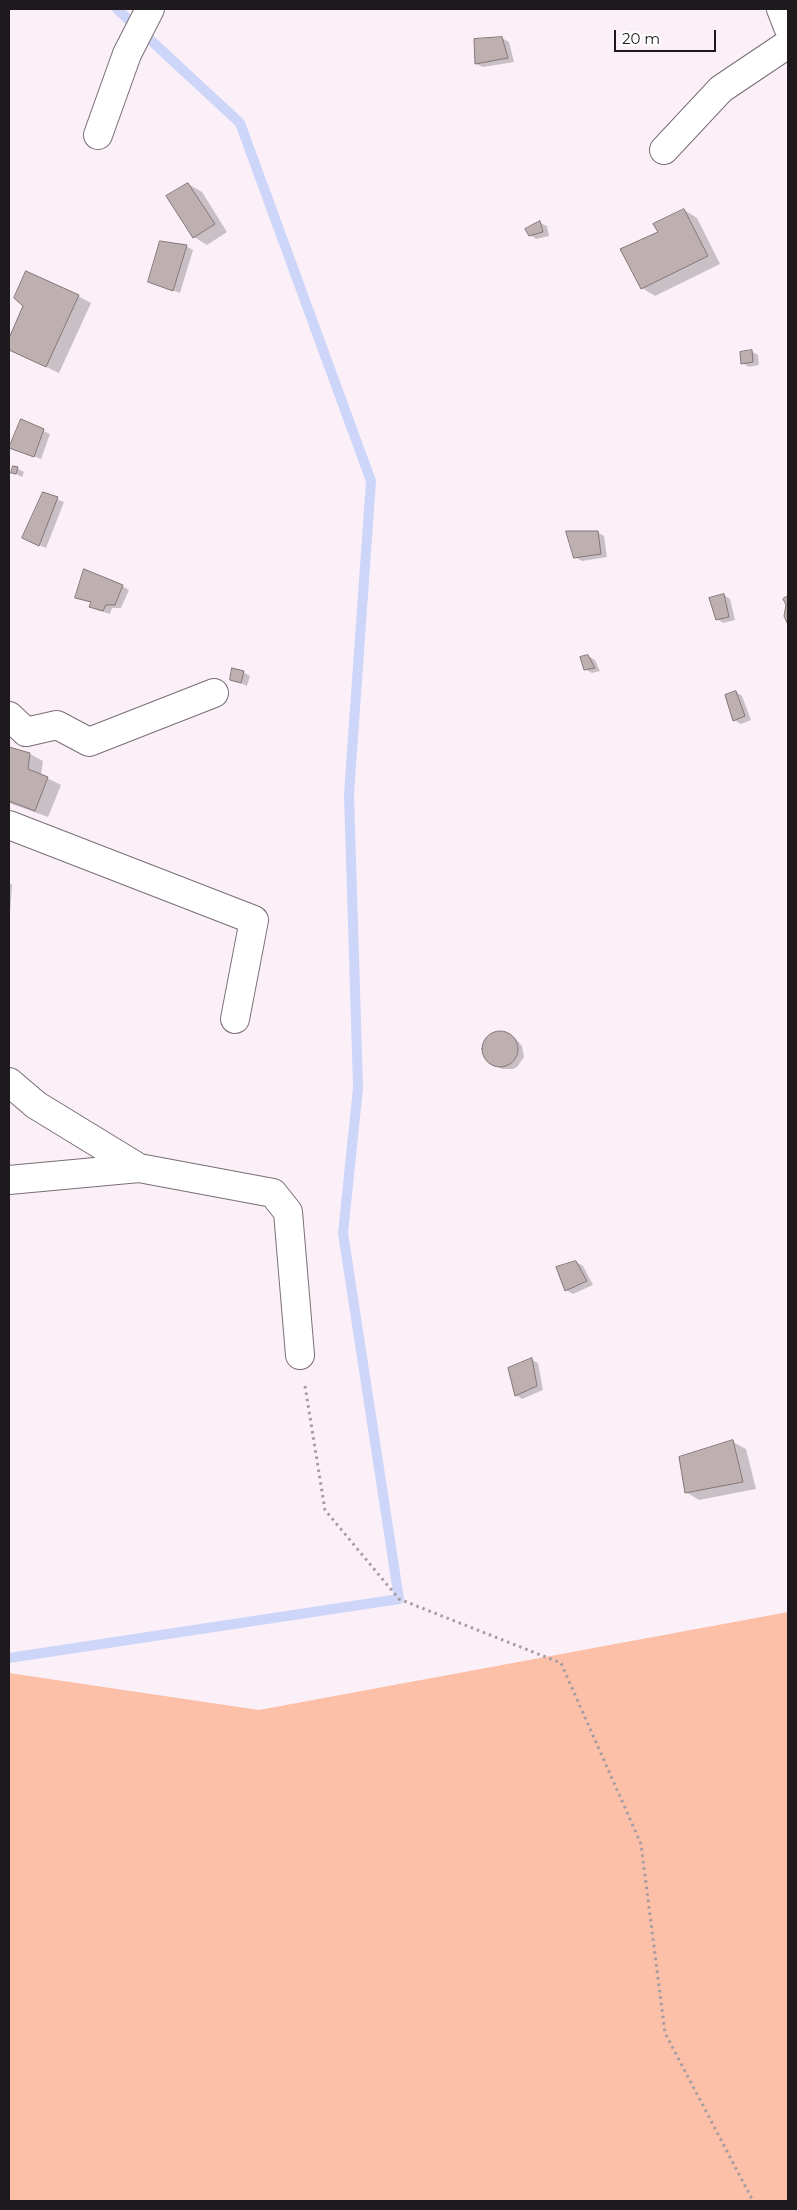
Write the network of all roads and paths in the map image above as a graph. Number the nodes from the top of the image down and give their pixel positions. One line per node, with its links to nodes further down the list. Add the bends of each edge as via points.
1 (781, 9): 3 (street)
2 (149, 10): 5 (street, via 127,54)
3 (788, 27)
4 (788, 44): 6 (street, via 721,89)
5 (98, 135)
6 (664, 150)
7 (214, 693): 8 (street, via 89,742 57,725 26,732)
8 (9, 716)
9 (9, 825): 10 (street, via 254,920)
10 (235, 1019)
11 (9, 1082): 12 (street, via 36,1105)
12 (140, 1168): 13 (street); 14 (street, via 273,1193 288,1212)
13 (9, 1180)
14 (300, 1355): 15 (path, via 325,1510 399,1599 561,1663 641,1844 665,2033)
15 (753, 2201)

